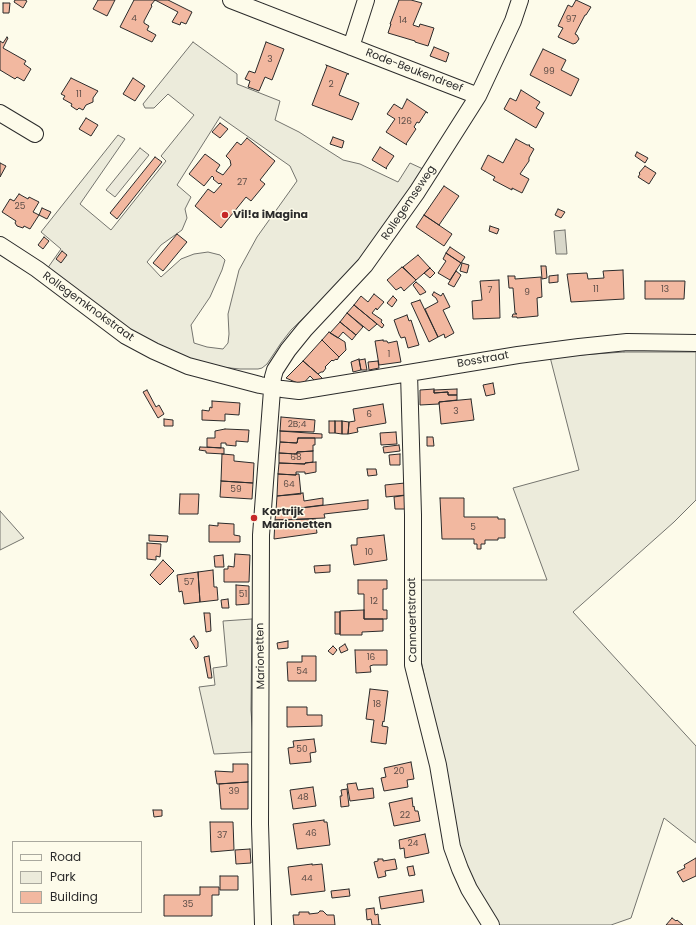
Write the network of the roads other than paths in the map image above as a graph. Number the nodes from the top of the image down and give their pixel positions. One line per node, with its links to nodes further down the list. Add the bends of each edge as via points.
1 (231, 0): 4 (street, Rode-Beukendreef)
2 (366, 0): 4 (street, Rode-Beukendreef)
3 (520, 0): 5 (street, Rollegemseweg, via 513,21)
4 (351, 47): 5 (street, Rode-Beukendreef)
5 (478, 96): 11 (street, Rollegemseweg, via 418,192 369,260 288,350 275,370)
6 (0, 113): 7 (street)
7 (35, 134)
8 (0, 245): 11 (street, Rollegemknokstraat, via 37,269 126,336 154,351 188,366)
9 (696, 343): 10 (street, Bosstraat, via 627,342 579,347 518,354)
10 (409, 373): 11 (street, Bosstraat, via 299,391); 13 (street, Cannaertstraat, via 414,665 438,765 452,846 469,889)
11 (272, 387): 12 (street, Marionetten, via 261,535 260,824)
12 (263, 925)
13 (491, 925)

